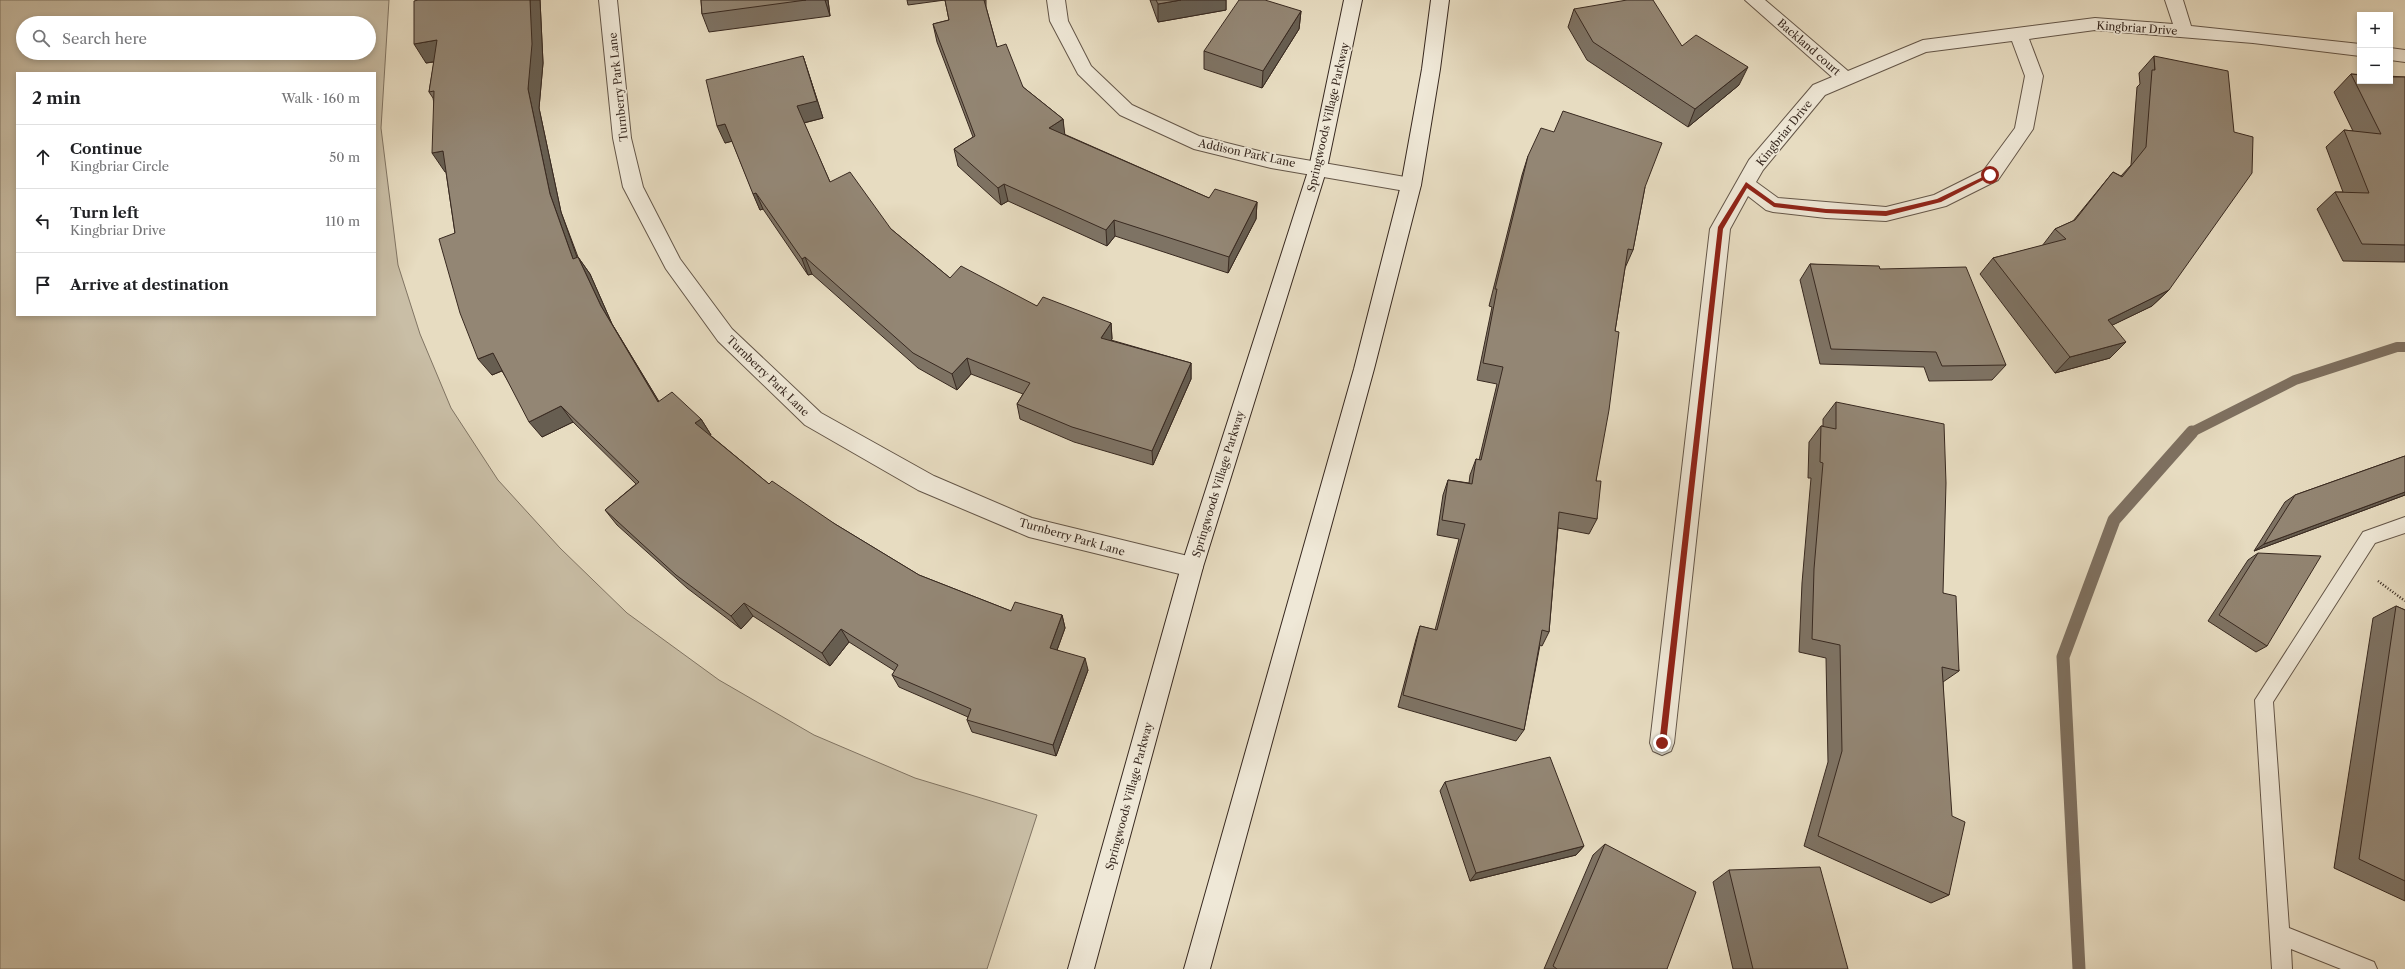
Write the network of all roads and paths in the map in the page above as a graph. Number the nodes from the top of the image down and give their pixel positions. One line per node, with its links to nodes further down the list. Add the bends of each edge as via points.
1 (608, 0): 17 (street, Turnberry Park Lane, via 622,138 633,187 673,264 725,335 812,419 926,483 1029,527)
2 (1056, 0): 13 (street, Addison Park Lane, via 1059,21 1084,70 1126,110 1194,142 1271,161)
3 (1354, 0): 13 (street, Springwoods Village Parkway)
4 (1440, 0): 15 (street)
5 (1754, 0): 12 (street, Backland court)
6 (2174, 0): 7 (street)
7 (2184, 31): 8 (street, Kingbriar Drive, via 2095,24); 9 (street, Kingbriar Drive)
8 (2018, 34): 12 (street, Kingbriar Drive, via 1923,46); 14 (street, via 2034,76 2024,129 1990,175 1939,201 1886,214 1774,205)
9 (2357, 50)
10 (2393, 54): 11 (street)
11 (2405, 56)
12 (1846, 79): 14 (street, Kingbriar Drive, via 1819,90 1756,165)
13 (1318, 168): 15 (street, Addison Park Lane); 17 (street, Springwoods Village Parkway)
14 (1746, 184): 18 (street, Kingbriar Drive, via 1720,229)
15 (1411, 185): 21 (street, via 1364,369)
16 (2405, 525): 19 (lane, via 2369,537 2264,700)
17 (1192, 567): 20 (street, Springwoods Village Parkway)
18 (1662, 743)
19 (2280, 935): 22 (lane); 23 (lane)
20 (1081, 969)
21 (1197, 969)
22 (2282, 969)
23 (2367, 969)

